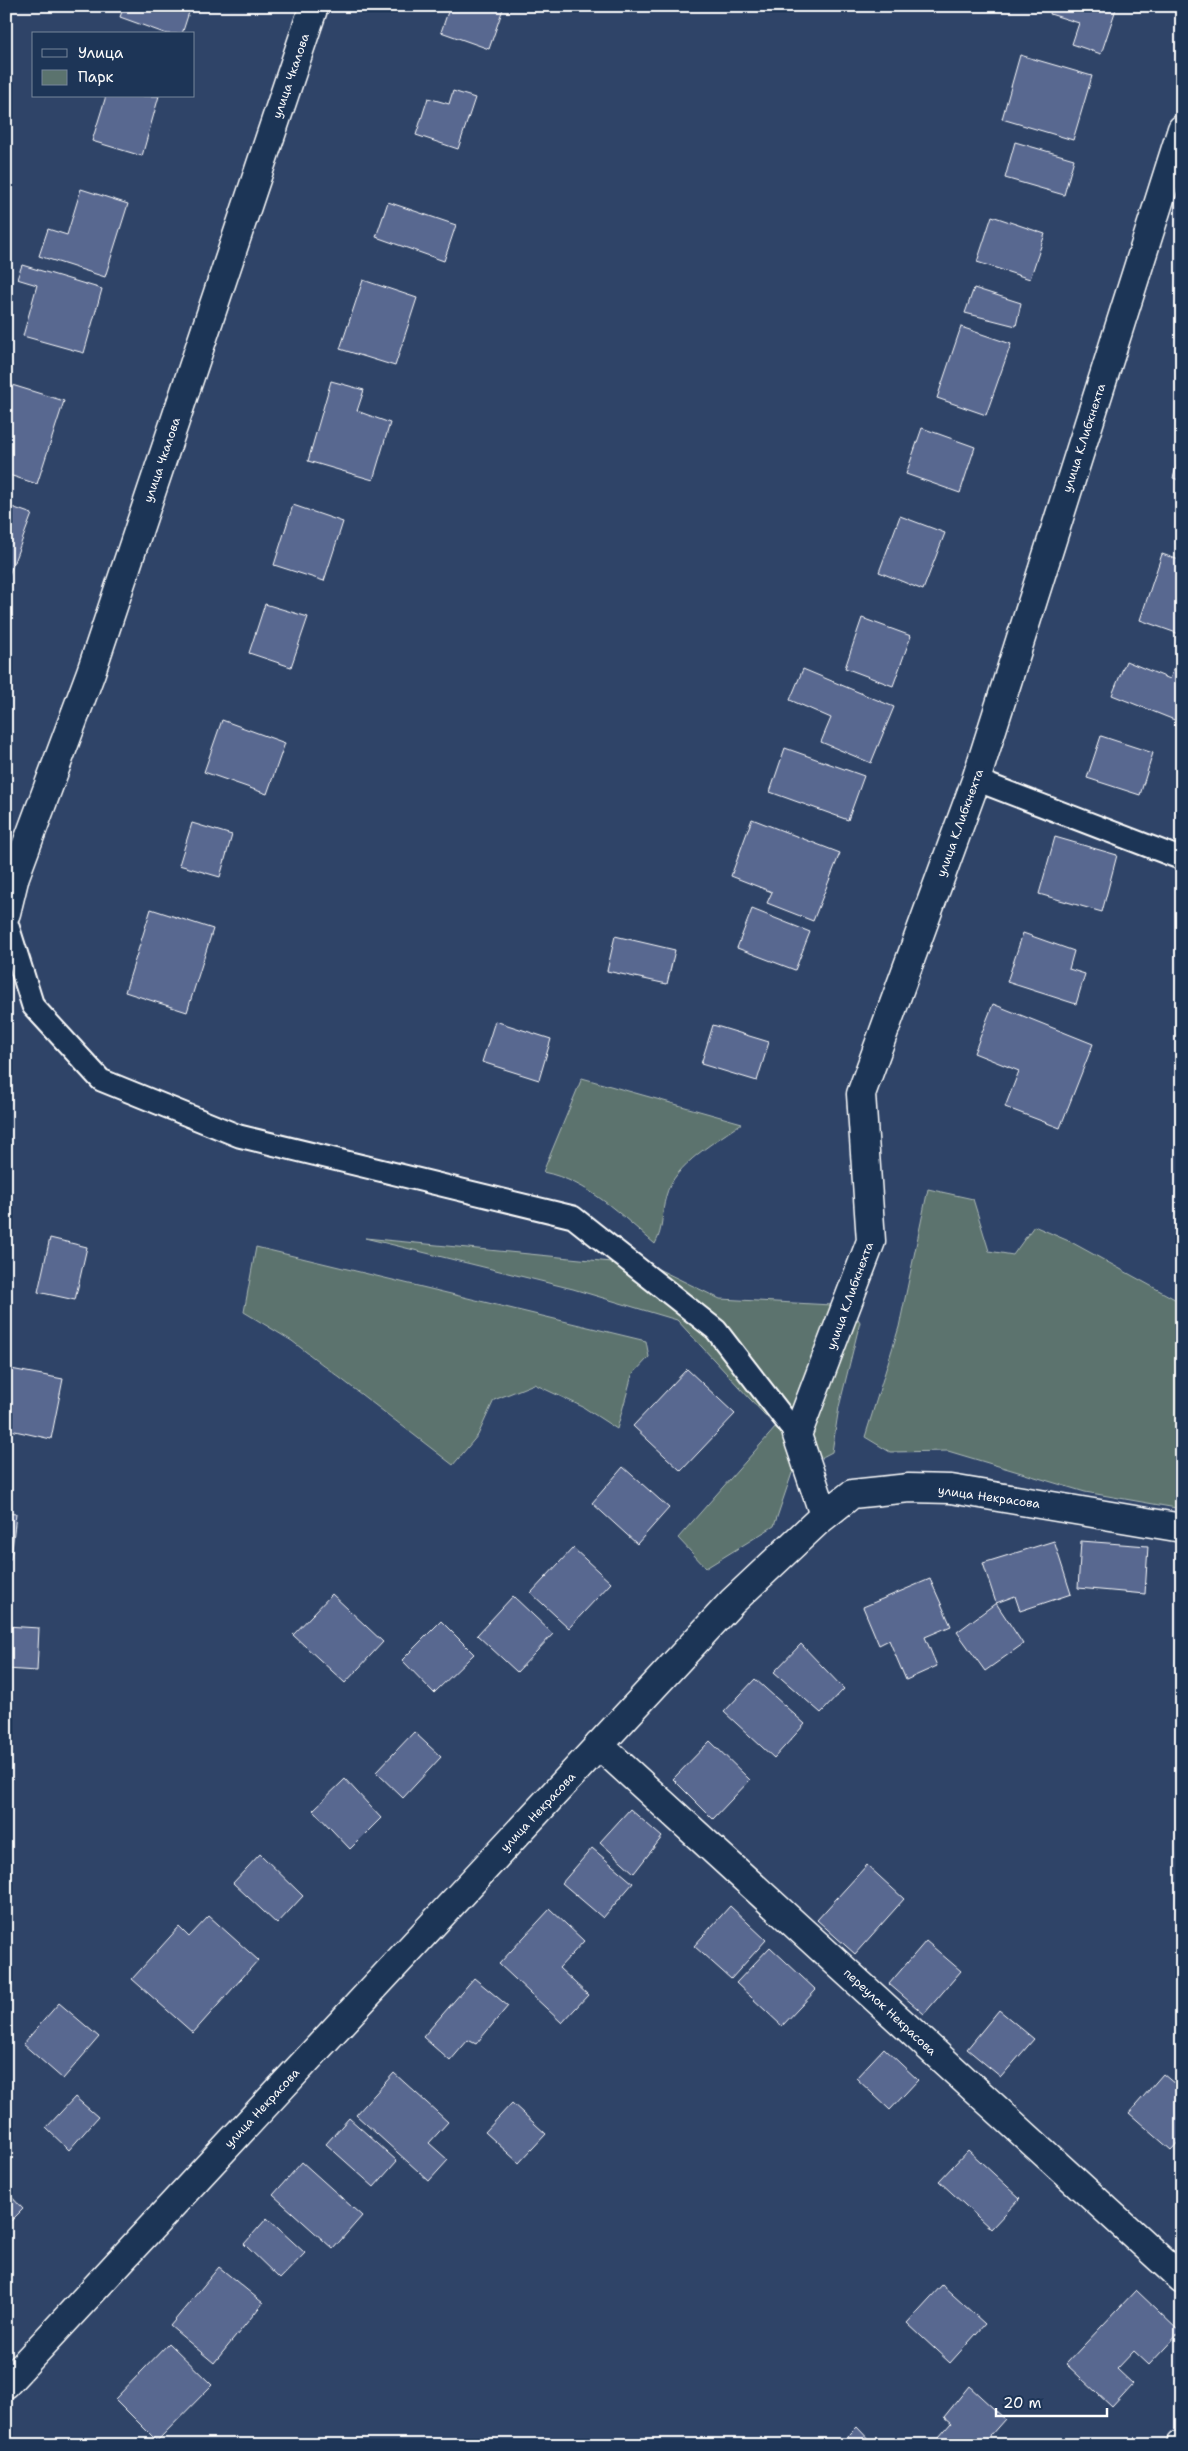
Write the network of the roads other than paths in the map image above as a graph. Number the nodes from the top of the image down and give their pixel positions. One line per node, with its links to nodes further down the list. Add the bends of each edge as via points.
1 (314, 6): 5 (street, улица Чкалова, via 91,672 15,876)
2 (1182, 129): 3 (street, улица К.Либкнехта)
3 (976, 780): 4 (lane); 7 (street, улица К.Либкнехта, via 861,1094 871,1241)
4 (1182, 859)
5 (6, 913)
6 (6, 920): 7 (lane, via 33,1006 101,1080 238,1136 573,1217 716,1330)
7 (797, 1436): 8 (street)
8 (824, 1515): 9 (street, улица Некрасова, via 852,1494 909,1488 951,1489); 10 (street, улица Некрасова, via 732,1602)
9 (1182, 1528)
10 (599, 1745): 11 (street, переулок Некрасова); 12 (street, улица Некрасова)
11 (1182, 2279)
12 (6, 2384)

